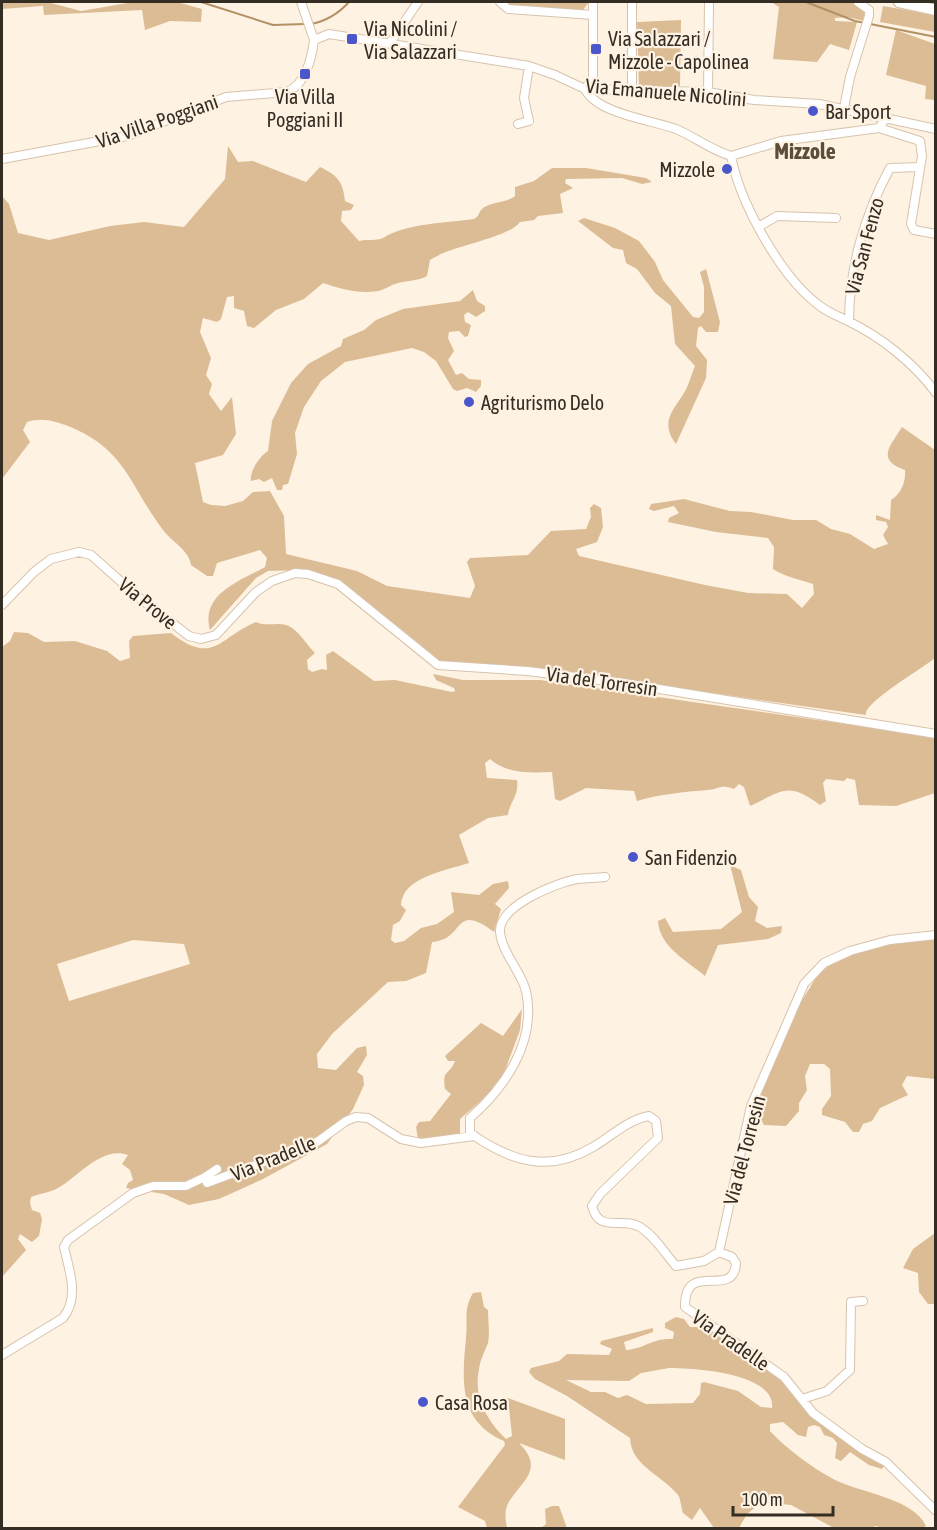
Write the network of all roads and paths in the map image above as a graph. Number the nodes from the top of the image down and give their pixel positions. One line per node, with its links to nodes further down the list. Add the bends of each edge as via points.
1 (301, 2): 11 (street)
2 (418, 2): 12 (street)
3 (500, 2): 10 (street, via 508,9)
4 (593, 2): 10 (street)
5 (632, 2): 15 (street)
6 (709, 2): 16 (street)
7 (858, 2): 17 (street, via 869,10 869,16)
8 (898, 2): 9 (street)
9 (936, 10)
10 (593, 15): 14 (street, via 592,78)
11 (313, 38): 12 (street, Via Emanuele Nicolini, via 329,34); 23 (street, Via Villa Poggiani, via 308,67 294,89 287,92 226,97 127,136)
12 (390, 43): 13 (street, Via Emanuele Nicolini)
13 (529, 66): 14 (street, Via Emanuele Nicolini); 19 (street, via 524,98 529,121)
14 (585, 89): 15 (street, Via Emanuele Nicolini); 22 (street, via 589,97 609,108 677,130)
15 (632, 91): 16 (street, Via Emanuele Nicolini)
16 (708, 92): 17 (street, Via Emanuele Nicolini)
17 (844, 108): 18 (street, Via Emanuele Nicolini)
18 (885, 119): 20 (street); 21 (street, Via Emanuele Nicolini)
19 (518, 124)
20 (879, 128): 22 (street, via 781,141); 24 (street, Via San Fenzo, via 920,141)
21 (936, 129)
22 (730, 156): 26 (street, Via San Fenzo, via 742,196)
23 (2, 159)
24 (920, 167): 27 (street, Via San Fenzo, via 910,224 914,230); 28 (street, Via San Fenzo, via 890,168 874,198 853,272)
25 (836, 218): 26 (street, via 777,216)
26 (760, 226): 28 (street, Via San Fenzo, via 798,289 821,307)
27 (936, 234)
28 (849, 321): 29 (street, Via San Fenzo, via 916,369)
29 (936, 393)
30 (295, 573): 31 (street, Via Prove, via 256,592 216,635 201,639 189,636 91,555 79,552 51,559); 32 (street, Via del Torresin, via 338,584 438,665 616,682)
31 (2, 604)
32 (936, 734)
33 (605, 877): 35 (street, via 576,879 532,896 502,921 500,932 526,991 526,1029 506,1080 470,1118 468,1128)
34 (936, 935): 38 (street, Via del Torresin, via 896,939 850,951 824,963 804,984 751,1106)
35 (474, 1136): 37 (street, Via Pradelle, via 421,1143 401,1139 368,1118 356,1117 317,1143 256,1163 218,1181 207,1183); 38 (street, via 525,1161 559,1162 593,1148 637,1118 649,1116 656,1121 658,1138 600,1194 592,1206 595,1216 602,1222 639,1227 676,1266 704,1261)
36 (217, 1169): 37 (street, Via Pradelle)
37 (205, 1178): 40 (street, Via Pradelle, via 186,1186 153,1186 133,1193 68,1240 64,1247 72,1279 72,1301 67,1312)
38 (719, 1252): 41 (street, Via Pradelle, via 732,1257 736,1272 724,1281 692,1284 687,1290 685,1307 784,1377)
39 (863, 1301): 41 (street, via 851,1302 850,1370 827,1391)
40 (2, 1355)
41 (802, 1399): 42 (street, Via Pradelle, via 813,1413 899,1473)
42 (936, 1511)

